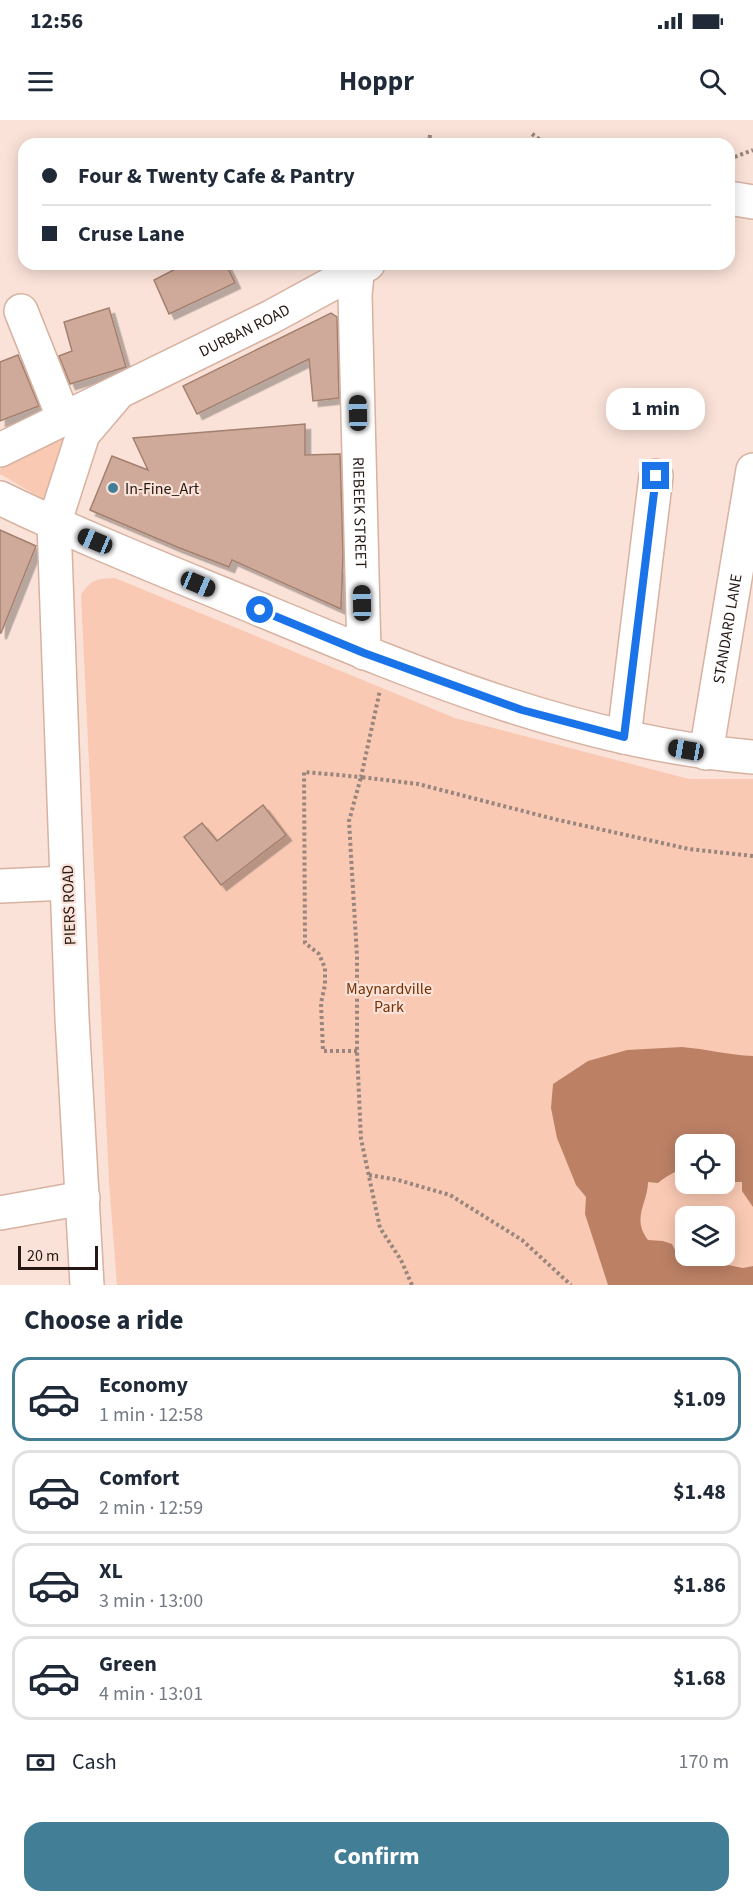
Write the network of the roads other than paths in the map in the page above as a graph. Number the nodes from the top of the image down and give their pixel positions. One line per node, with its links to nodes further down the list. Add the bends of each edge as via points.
1 (735, 199): 2 (street)
2 (753, 202)
3 (354, 270): 6 (street, DURBAN ROAD, via 271,317 117,394)
4 (361, 270): 12 (street, RIEBEEK STREET)
5 (21, 311): 6 (street)
6 (74, 426): 7 (street, DURBAN ROAD); 11 (street, DURBAN ROAD)
7 (0, 450)
8 (753, 470): 14 (street, STANDARD LANE)
9 (656, 476): 13 (street)
10 (0, 498): 11 (street)
11 (54, 524): 12 (street); 16 (street, PIERS ROAD)
12 (364, 653): 13 (street, via 522,710)
13 (624, 737): 14 (street)
14 (706, 753): 15 (street)
15 (753, 757)
16 (67, 882): 17 (street); 18 (street, PIERS ROAD)
17 (0, 886)
18 (83, 1198): 19 (street); 20 (street, PIERS ROAD)
19 (0, 1213)
20 (87, 1285)

